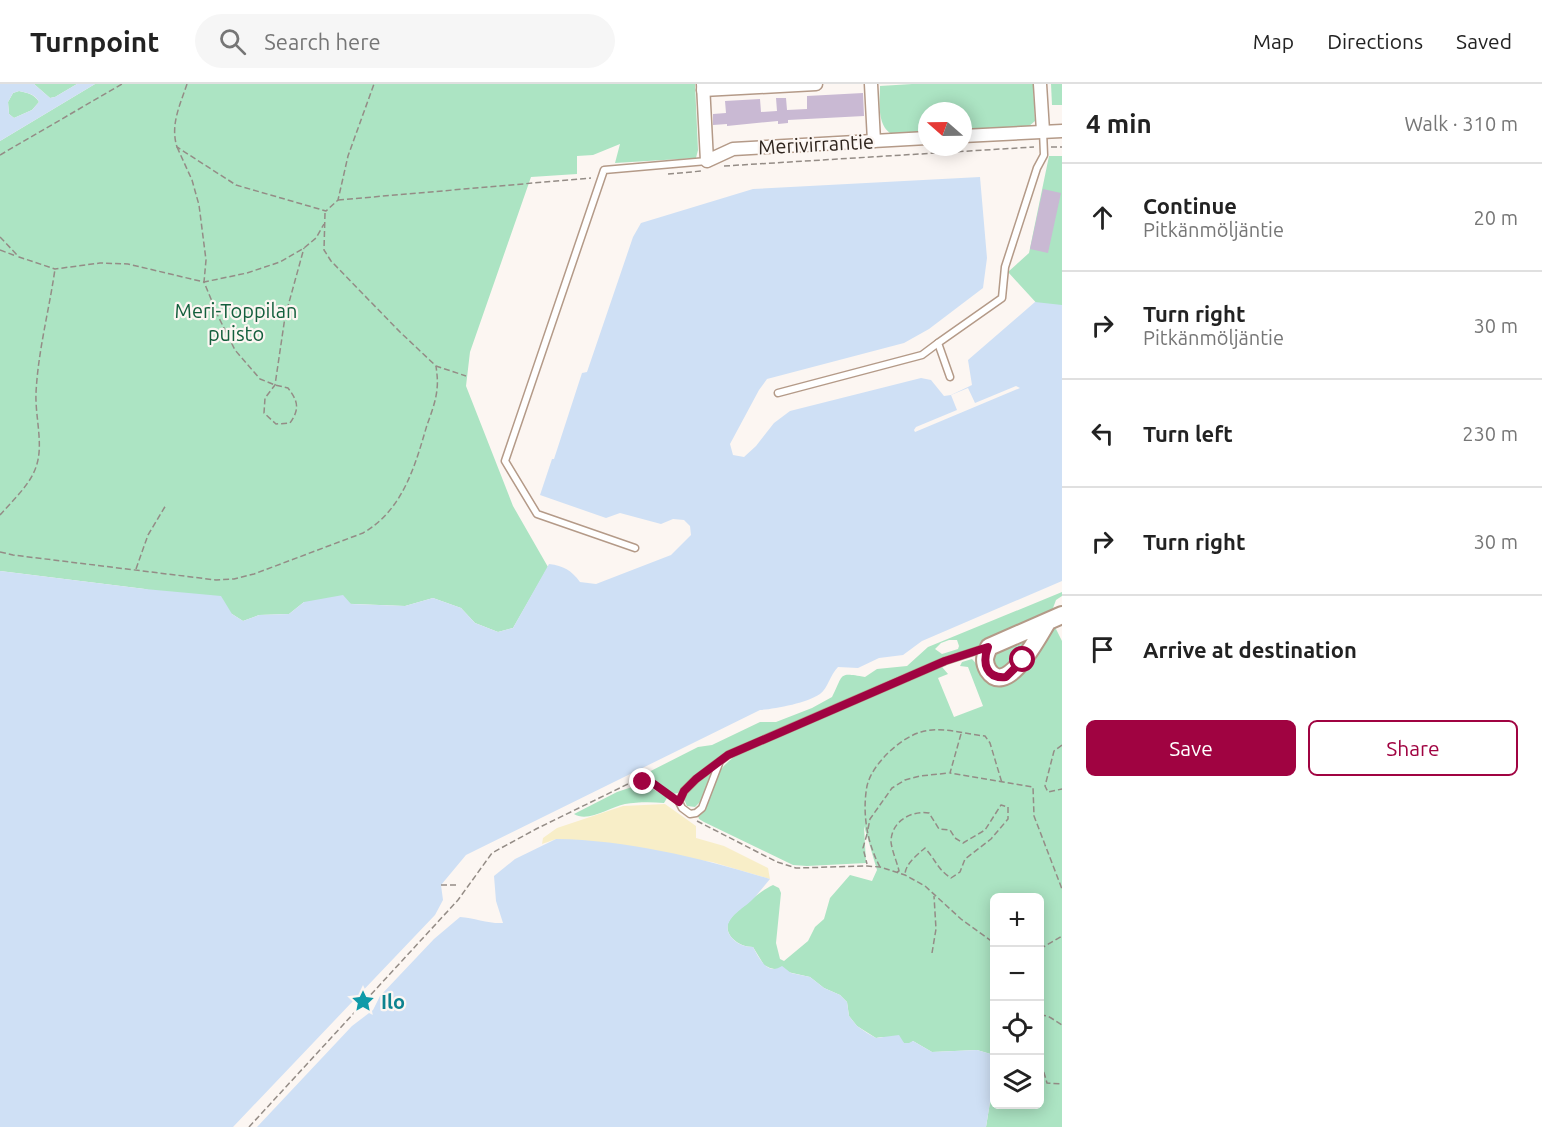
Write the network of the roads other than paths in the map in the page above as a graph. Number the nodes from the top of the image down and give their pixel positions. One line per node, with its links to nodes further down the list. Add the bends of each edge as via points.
1 (816, 84): 4 (street)
2 (871, 84): 9 (street)
3 (1040, 84): 5 (street)
4 (703, 87): 10 (street)
5 (1043, 131): 6 (street); 7 (street); 11 (lane, via 1044,154 1005,267 1002,297)
6 (1062, 131)
7 (972, 135)
8 (918, 139): 9 (street, Merivirrantie)
9 (874, 141): 10 (street, Merivirrantie, via 733,149)
10 (707, 160): 14 (lane, via 604,170 505,460 537,514)
11 (938, 343): 12 (lane); 13 (lane, via 922,355)
12 (950, 377)
13 (778, 393)
14 (635, 548)
15 (1055, 618): 16 (street); 16 (street, via 1006,677 991,674 986,667)
16 (988, 647): 17 (lane, via 945,661)
17 (720, 761): 17 (lane, via 702,808 690,814 679,802 684,791)

